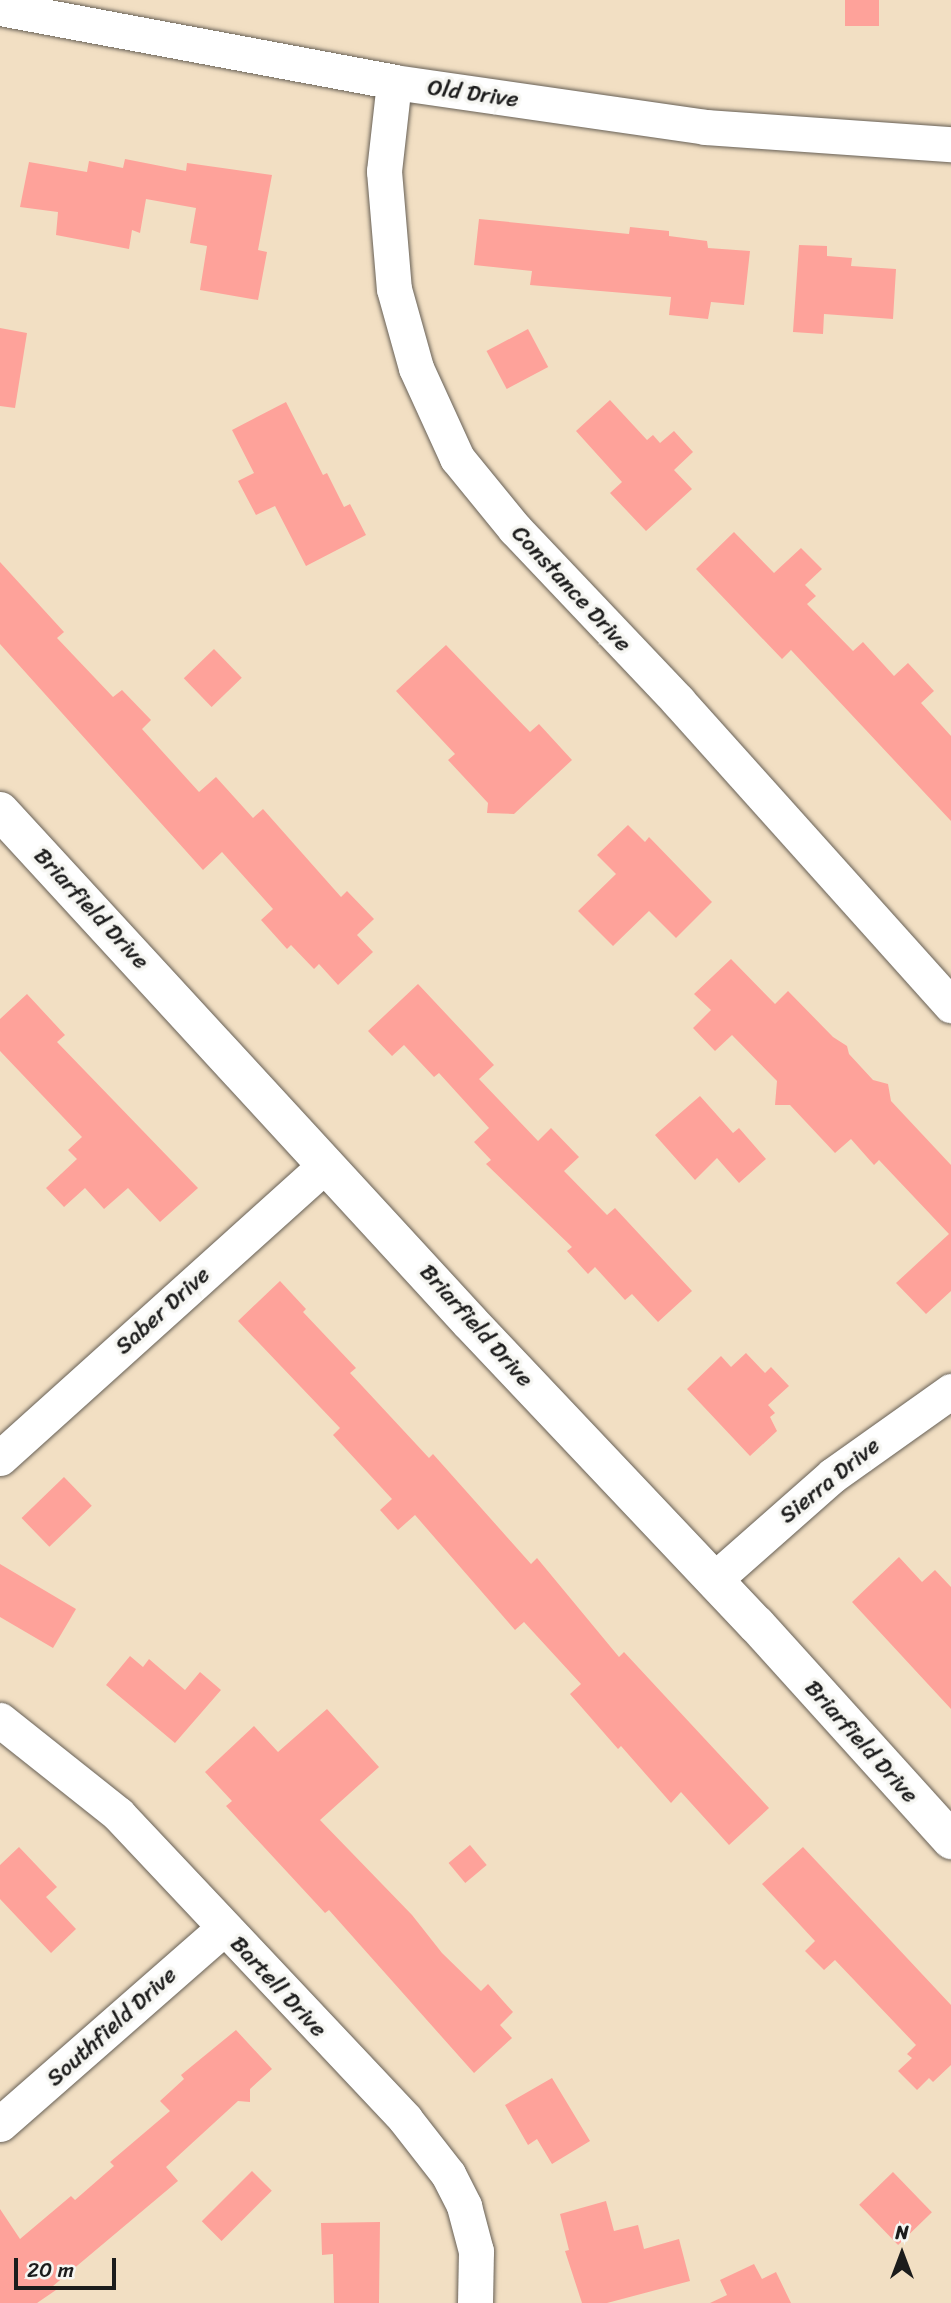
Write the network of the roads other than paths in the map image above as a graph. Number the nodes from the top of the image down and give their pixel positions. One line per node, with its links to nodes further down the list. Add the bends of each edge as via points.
1 (0, 8): 2 (street, Old Drive)
2 (394, 82): 3 (street, Old Drive, via 705,127); 5 (street, Constance Drive, via 384,171 394,289 416,368 457,458 515,529 678,701)
3 (951, 144)
4 (0, 811): 6 (street, Briarfield Drive)
5 (951, 1005)
6 (326, 1164): 8 (street, Saber Drive); 9 (street, Briarfield Drive)
7 (951, 1391): 9 (street, Sierra Drive, via 833,1475)
8 (0, 1458)
9 (715, 1579): 11 (street, Briarfield Drive)
10 (0, 1720): 12 (street, Bartell Drive, via 97,1795)
11 (951, 1840)
12 (223, 1929): 13 (street, Southfield Drive); 14 (street, Bartell Drive, via 405,2119 448,2174 464,2206 476,2251)
13 (0, 2124)
14 (475, 2303)

